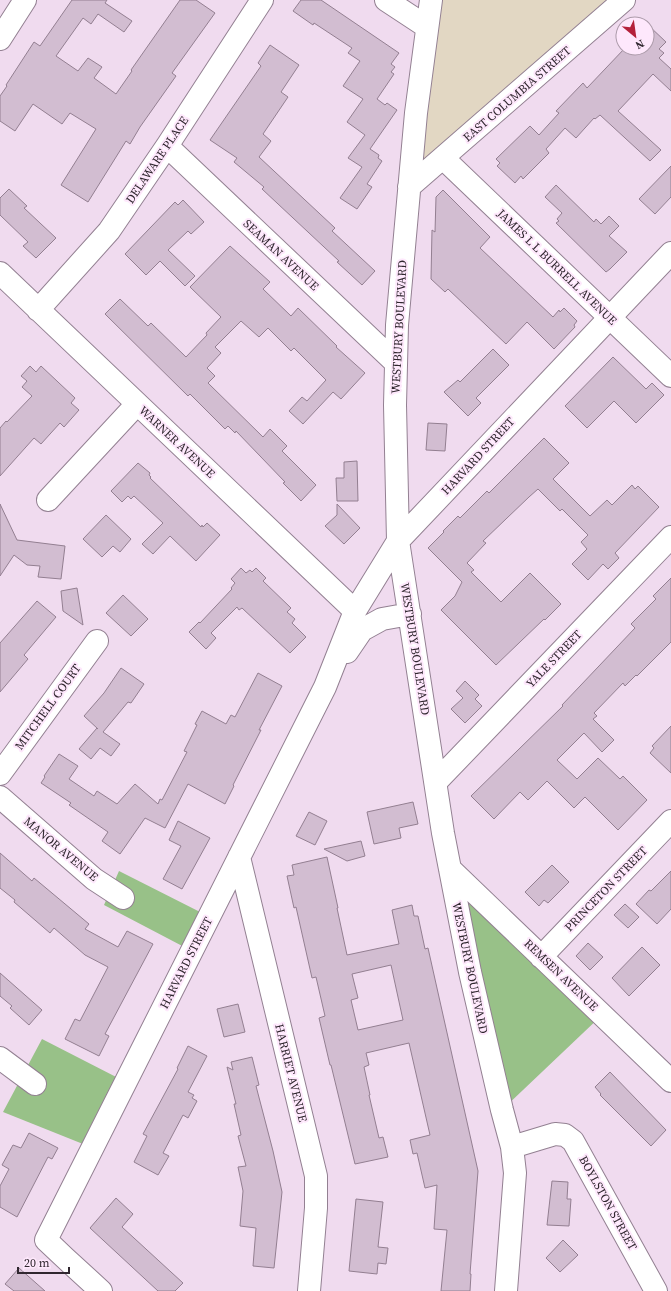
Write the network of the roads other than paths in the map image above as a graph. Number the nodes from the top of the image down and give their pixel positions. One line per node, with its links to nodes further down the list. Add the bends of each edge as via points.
1 (25, 0): 7 (street)
2 (262, 0): 8 (street, DELAWARE PLACE)
3 (386, 0): 6 (street)
4 (431, 0): 6 (street, WESTBURY BOULEVARD)
5 (624, 0): 9 (street, EAST COLUMBIA STREET)
6 (427, 27): 10 (street, WESTBURY BOULEVARD)
7 (0, 39)
8 (167, 146): 13 (street, DELAWARE PLACE, via 109,231); 15 (street, SEAMAN AVENUE)
9 (443, 158): 10 (street, EAST COLUMBIA STREET); 14 (street, JAMES L L BURRELL AVENUE)
10 (409, 187): 15 (street, WESTBURY BOULEVARD)
11 (671, 253): 14 (street, HARVARD STREET)
12 (0, 273): 13 (street, WARNER AVENUE)
13 (38, 310): 17 (street, WARNER AVENUE)
14 (610, 318): 16 (street, JAMES L L BURRELL AVENUE); 20 (street, HARVARD STREET)
15 (396, 363): 20 (street, WESTBURY BOULEVARD)
16 (671, 376)
17 (137, 404): 18 (street); 21 (street, WARNER AVENUE)
18 (48, 500)
19 (671, 537): 26 (street, YALE STREET)
20 (398, 541): 21 (street, HARVARD STREET); 22 (street, WESTBURY BOULEVARD)
21 (355, 611): 24 (street, HARVARD STREET)
22 (410, 614): 24 (street, HARVARD STREET, via 382,619 362,630); 26 (street, WESTBURY BOULEVARD)
23 (97, 641): 25 (street, MITCHELL COURT)
24 (325, 687): 29 (street, HARVARD STREET)
25 (0, 774)
26 (436, 782): 30 (street, WESTBURY BOULEVARD)
27 (0, 798): 31 (street, MANOR AVENUE, via 94,879)
28 (671, 821): 32 (street, PRINCETON STREET)
29 (239, 857): 37 (street, HARVARD STREET, via 46,1240); 38 (street, HARRIET AVENUE, via 316,1176)
30 (450, 869): 32 (street, REMSEN AVENUE); 36 (street, WESTBURY BOULEVARD, via 470,972)
31 (123, 898)
32 (541, 957): 34 (street, REMSEN AVENUE)
33 (0, 1058): 35 (street)
34 (671, 1081)
35 (35, 1084)
36 (512, 1147): 39 (street, WESTBURY BOULEVARD, via 515,1173); 40 (street, BOYLSTON STREET, via 555,1134 565,1135 573,1140)
37 (101, 1291)
38 (310, 1291)
39 (506, 1291)
40 (656, 1291)

